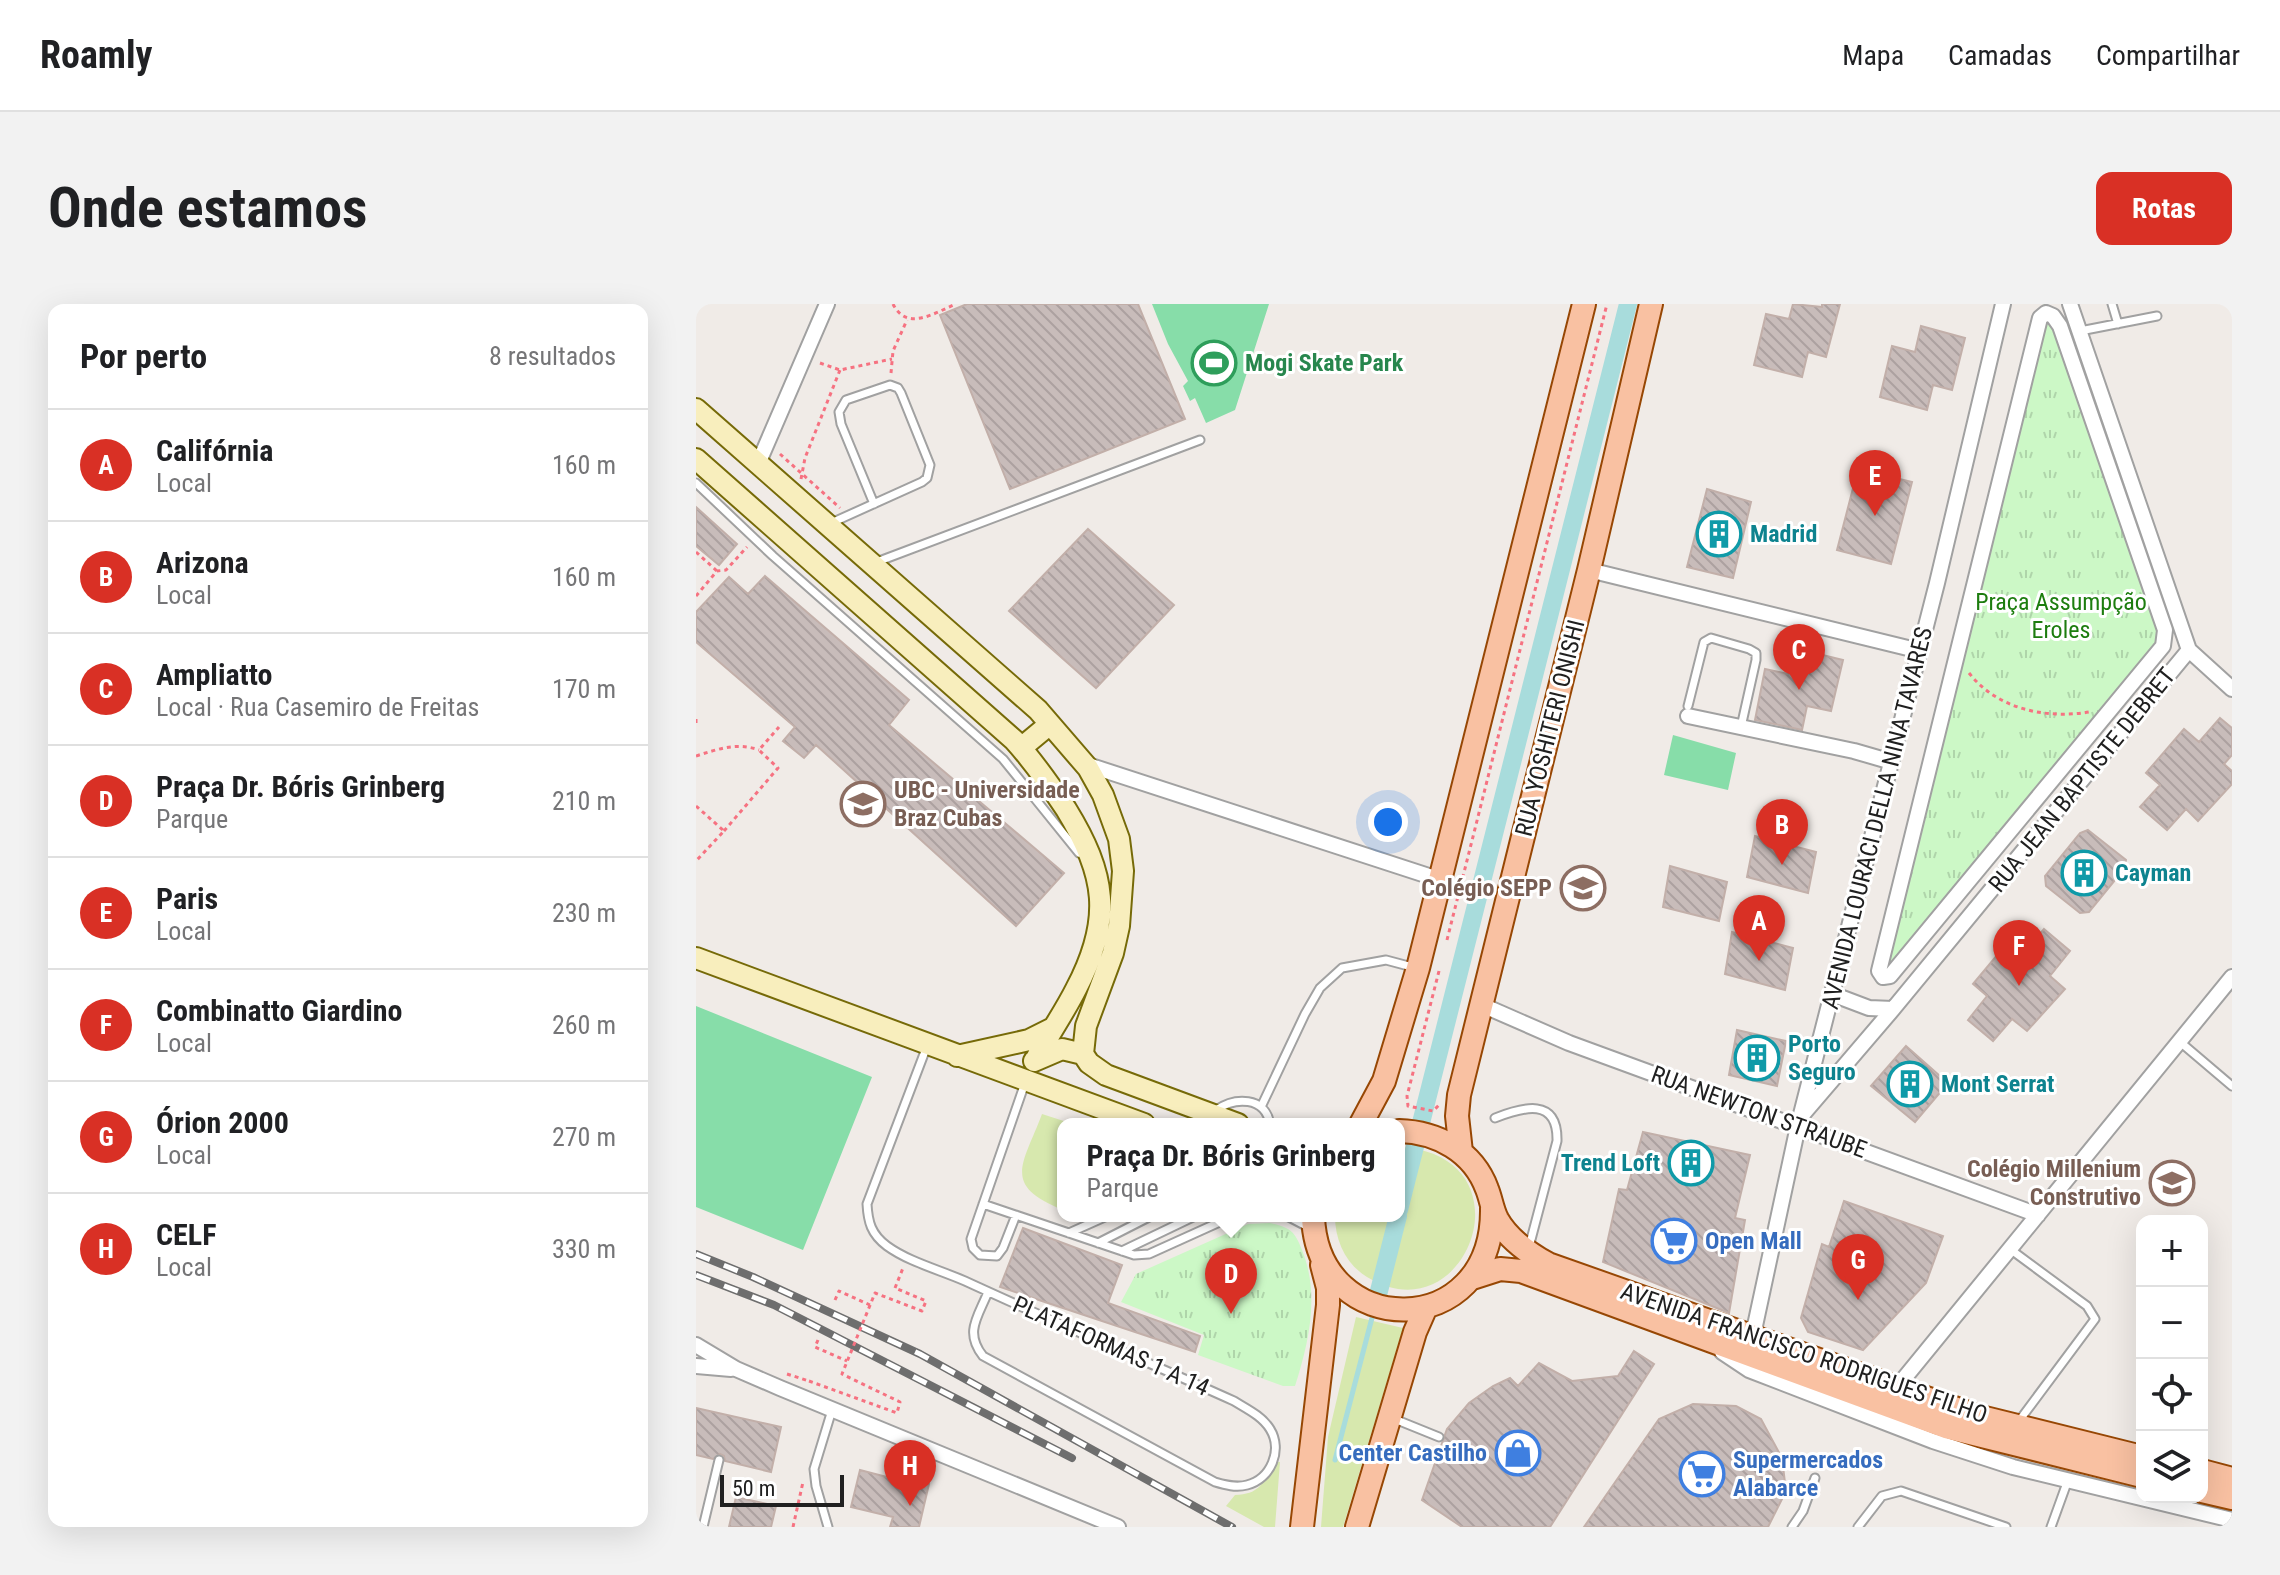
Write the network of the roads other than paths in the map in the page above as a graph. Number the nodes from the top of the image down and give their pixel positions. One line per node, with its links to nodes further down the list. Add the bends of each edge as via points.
1 (827, 304): 13 (street)
2 (1584, 304): 30 (main road)
3 (1651, 304): 18 (main road, RUA YOSHITERI ONISHI)
4 (2070, 304): 9 (street, RUA JEAN BAPTISTE DEBRET)
5 (2112, 304): 8 (lane)
6 (2003, 306): 20 (street, AVENIDA LOURACI DELLA NINA TAVARES)
7 (2157, 316): 8 (lane)
8 (2118, 324): 9 (lane)
9 (2080, 331): 19 (street, RUA JEAN BAPTISTE DEBRET)
10 (696, 409): 13 (street)
11 (1200, 440): 17 (lane)
12 (696, 459): 26 (street)
13 (758, 464): 16 (street)
14 (696, 483): 27 (lane)
15 (874, 504): 15 (lane, via 930,473 901,393 890,385 846,400 839,412); 16 (lane)
16 (827, 525): 17 (street)
17 (872, 564): 24 (street)
18 (1589, 570): 20 (street); 35 (main road, RUA YOSHITERI ONISHI)
19 (2189, 650): 21 (street); 36 (street, RUA JEAN BAPTISTE DEBRET)
20 (1920, 651): 28 (street, AVENIDA LOURACI DELLA NINA TAVARES)
21 (2232, 689)
22 (2113, 705): 22 (street, via 1890,976 1883,977 1879,971 1958,649 2040,318 2046,313 2060,326 2165,630 2163,646)
23 (1688, 711): 25 (street); 25 (lane, via 1704,642 1711,638 1749,649 1756,660)
24 (1044, 717): 26 (street, via 1028,727); 29 (street)
25 (1741, 727): 28 (street)
26 (1014, 750): 27 (lane); 27 (lane); 37 (street, via 1059,798 1086,841 1098,879 1100,914 1093,945 1076,990)
27 (999, 755)
28 (1892, 762): 34 (street, AVENIDA LOURACI DELLA NINA TAVARES)
29 (1085, 764): 30 (street); 40 (street, via 1119,839 1123,871 1113,953 1086,1026)
30 (1441, 880): 32 (main road)
31 (696, 958): 39 (street)
32 (1418, 968): 45 (lane, via 1386,960 1342,968 1320,988); 50 (main road, via 1384,1081)
33 (2232, 977): 38 (street)
34 (1832, 994): 36 (street, via 1869,1008); 52 (street, AVENIDA LOURACI DELLA NINA TAVARES)
35 (1482, 1005): 52 (street, RUA NEWTON STRAUBE, via 1569,1043); 54 (main road, RUA YOSHITERI ONISHI, via 1459,1095)
36 (1893, 1009): 52 (street, RUA JEAN BAPTISTE DEBRET)
37 (1051, 1029): 41 (street, via 1029,1040); 42 (street)
38 (2179, 1041): 44 (lane); 58 (street)
39 (927, 1045): 41 (street); 70 (lane, PLATAFORMAS 1 A 14, via 867,1204 868,1223 887,1247)
40 (1083, 1054): 42 (street, via 1062,1049); 46 (street, via 1106,1075)
41 (957, 1056): 43 (street)
42 (1036, 1059): 43 (street)
43 (1025, 1081): 47 (street); 55 (lane)
44 (2232, 1086)
45 (1261, 1107): 46 (lane, via 1233,1100); 49 (lane)
46 (1210, 1114): 48 (street)
47 (1127, 1118)
48 (1221, 1118)
49 (1269, 1118)
50 (1364, 1118)
51 (1495, 1118): 68 (lane, via 1517,1109 1542,1109 1557,1126)
52 (1800, 1121): 58 (street, RUA NEWTON STRAUBE); 73 (street, AVENIDA LOURACI DELLA NINA TAVARES)
53 (1405, 1131): 54 (main road, AVENIDA FRANCISCO RODRIGUES FILHO, via 1440,1138)
54 (1461, 1152): 56 (main road, AVENIDA FRANCISCO RODRIGUES FILHO, via 1478,1171)
55 (983, 1204): 57 (lane); 57 (lane, via 971,1239 980,1255 997,1256)
56 (1492, 1207): 68 (main road, AVENIDA FRANCISCO RODRIGUES FILHO); 69 (main road, AVENIDA FRANCISCO RODRIGUES FILHO, via 1485,1257)
57 (1016, 1215): 64 (lane)
58 (2038, 1215): 66 (street)
59 (1094, 1222): 64 (lane)
60 (1139, 1222): 65 (lane)
61 (1182, 1222): 67 (lane)
62 (1220, 1222): 67 (lane, via 1149,1254)
63 (1312, 1225): 71 (main road, AVENIDA FRANCISCO RODRIGUES FILHO, via 1324,1263 1342,1286 1367,1303 1396,1310); 95 (main road, via 1328,1305)
64 (1069, 1233): 65 (lane)
65 (1098, 1243): 67 (lane)
66 (2010, 1249): 77 (street); 80 (lane, via 2087,1306 2095,1319)
67 (1122, 1251)
68 (1528, 1253): 73 (main road, AVENIDA FRANCISCO RODRIGUES FILHO)
69 (1472, 1278): 71 (main road, AVENIDA FRANCISCO RODRIGUES FILHO, via 1453,1295); 72 (main road, AVENIDA FRANCISCO RODRIGUES FILHO, via 1500,1269 1521,1271)
70 (988, 1292): 70 (lane, PLATAFORMAS 1 A 14, via 973,1331 973,1343 983,1356 1215,1482 1247,1485 1269,1469 1276,1454 1269,1427 1234,1401)
71 (1426, 1307): 79 (main road)
72 (1696, 1335): 77 (main road, AVENIDA FRANCISCO RODRIGUES FILHO); 88 (street, via 1749,1370 1846,1408 1946,1446)
73 (1753, 1335): 77 (main road, AVENIDA FRANCISCO RODRIGUES FILHO)
74 (696, 1345): 76 (street)
75 (696, 1366): 76 (street)
76 (736, 1369): 78 (street)
77 (1890, 1396): 80 (main road, AVENIDA FRANCISCO RODRIGUES FILHO); 85 (main road, AVENIDA FRANCISCO RODRIGUES FILHO, via 1982,1437)
78 (832, 1410): 93 (lane, via 814,1469); 94 (street)
79 (1390, 1417): 81 (lane); 96 (main road)
80 (2016, 1426): 82 (main road, AVENIDA FRANCISCO RODRIGUES FILHO)
81 (1439, 1437)
82 (2136, 1456)
83 (719, 1460): 92 (lane)
84 (2208, 1473): 87 (main road)
85 (2136, 1475)
86 (1815, 1478): 97 (lane)
87 (2232, 1479)
88 (2068, 1480): 91 (street); 100 (lane)
89 (2208, 1492): 90 (main road)
90 (2232, 1498)
91 (2232, 1520)
92 (703, 1527)
93 (828, 1527)
94 (1118, 1527)
95 (1302, 1527)
96 (1357, 1527)
97 (1792, 1527)
98 (1858, 1527): 99 (lane, via 1882,1496 1901,1491)
99 (2006, 1527)
100 (2051, 1527)

